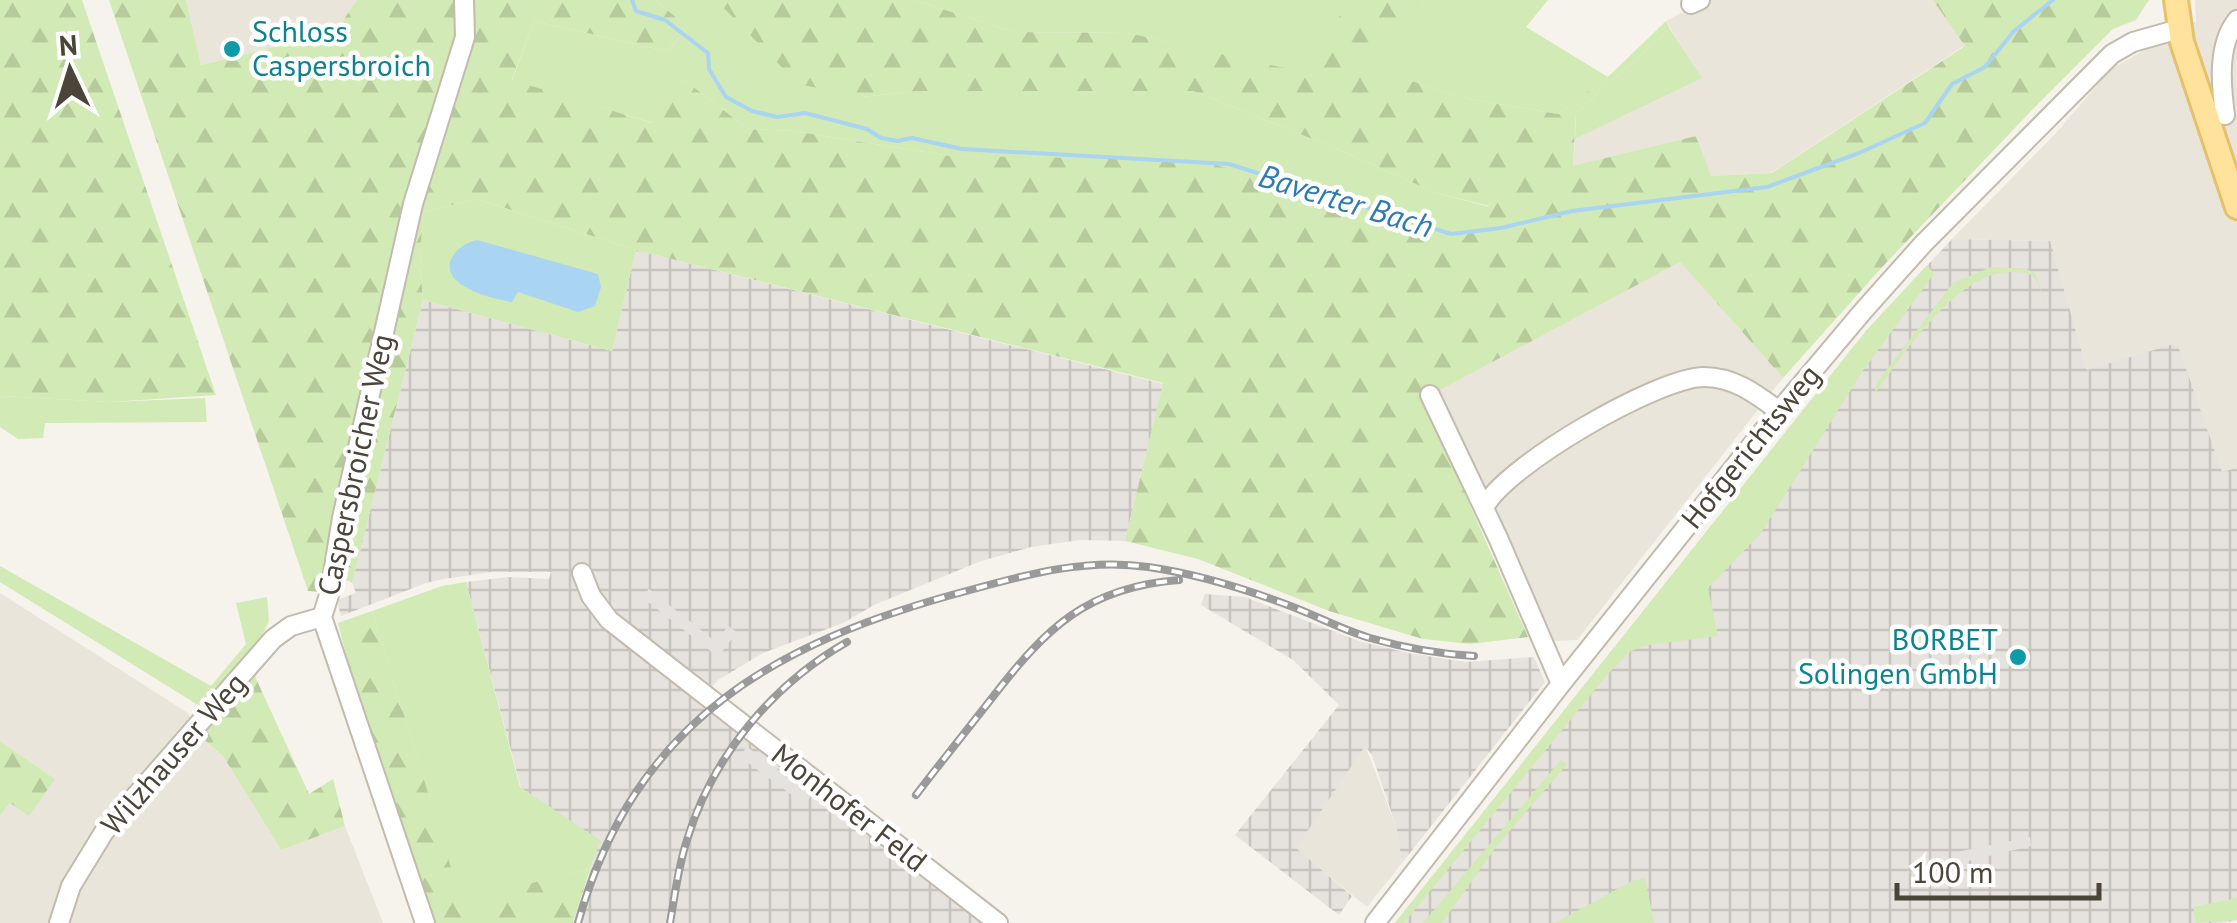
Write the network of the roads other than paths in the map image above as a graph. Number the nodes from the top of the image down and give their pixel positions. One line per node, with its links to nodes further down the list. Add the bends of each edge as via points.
1 (464, 0): 11 (street, Caspersbroicher Weg, via 465,37 413,204)
2 (2176, 0): 4 (main road)
3 (2237, 20): 5 (street, via 2223,60)
4 (2180, 29): 5 (main road); 8 (street, Hofgerichtsweg, via 2133,42 2104,61 1923,244)
5 (2224, 116): 6 (main road)
6 (2237, 207)
7 (1430, 395): 9 (street)
8 (1779, 411): 9 (street, via 1730,381 1683,380 1569,437 1500,486); 12 (street, Hofgerichtsweg)
9 (1484, 508): 12 (street)
10 (582, 573): 15 (street, Monhofer Feld, via 609,620)
11 (322, 617): 13 (street, Wilzhauser Weg, via 273,638 120,811 71,886); 14 (street, Caspersbroicher Weg)
12 (1561, 684): 16 (street, Hofgerichtsweg)
13 (60, 923)
14 (425, 923)
15 (998, 923)
16 (1375, 923)

